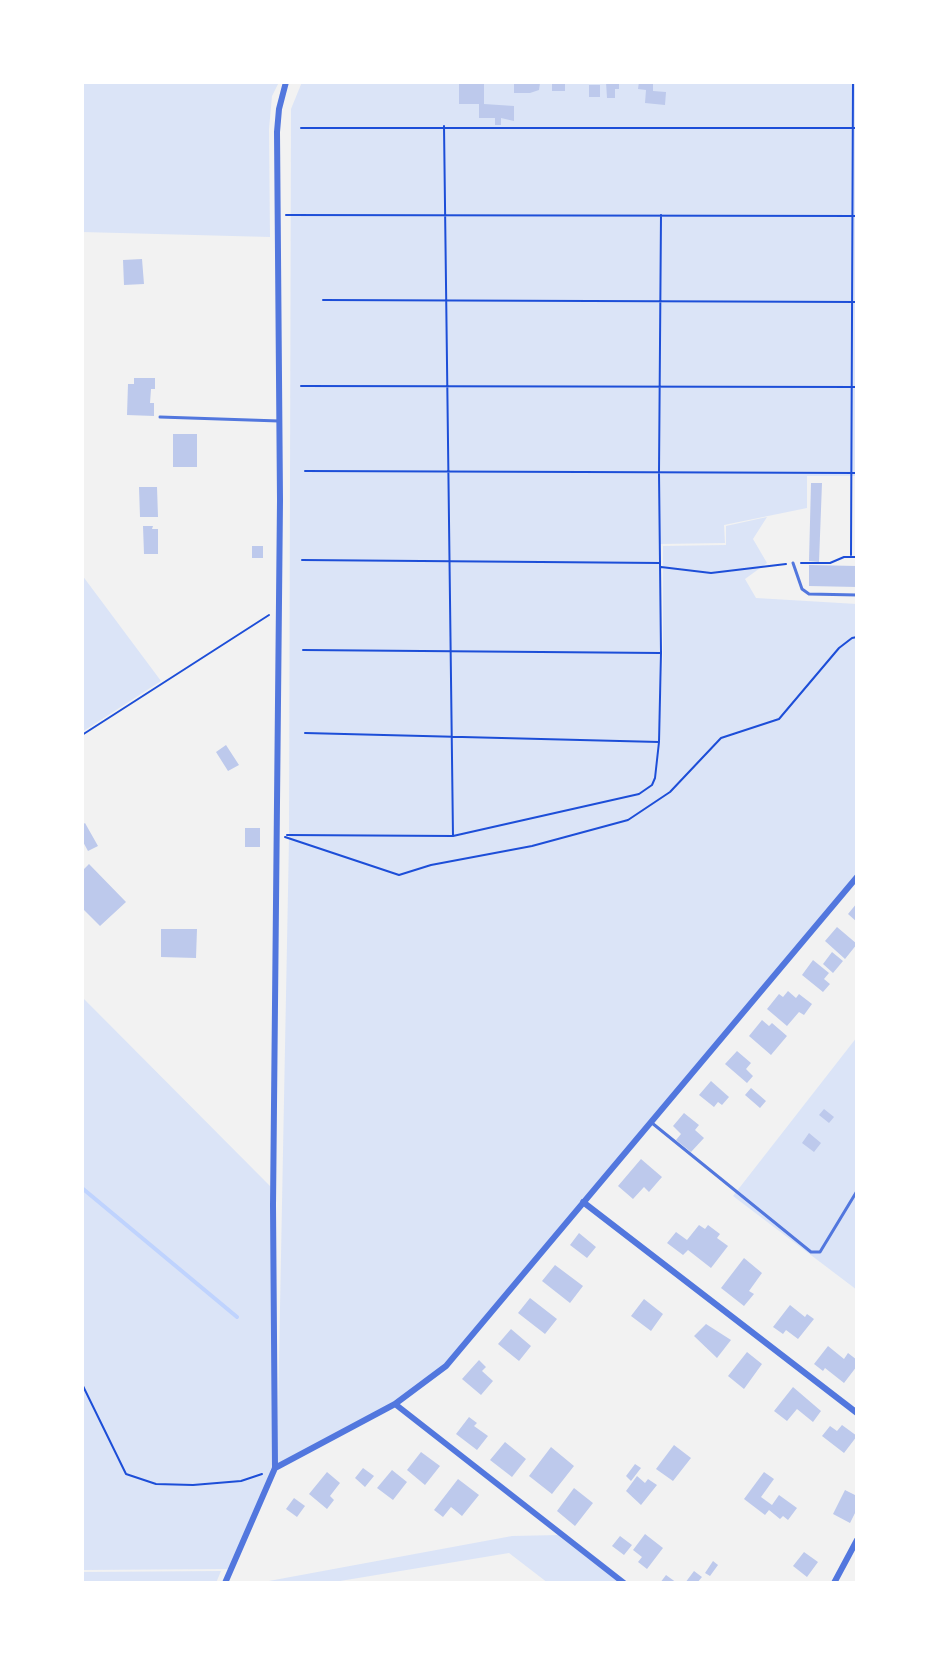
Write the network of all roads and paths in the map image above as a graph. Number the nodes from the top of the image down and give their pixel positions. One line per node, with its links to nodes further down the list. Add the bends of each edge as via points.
1 (286, 82): 7 (street, via 277,132)
2 (853, 82): 5 (path)
3 (444, 126): 4 (path); 5 (path); 6 (path)
4 (301, 128)
5 (855, 128): 9 (path)
6 (446, 213): 7 (path); 8 (path); 13 (path)
7 (278, 215): 22 (street)
8 (661, 215): 9 (path); 12 (path)
9 (852, 216): 10 (path); 14 (path)
10 (857, 216)
11 (323, 300): 13 (path)
12 (661, 300): 13 (path); 14 (path); 18 (path)
13 (446, 301): 17 (path)
14 (851, 302): 15 (path); 19 (path)
15 (857, 302)
16 (301, 386): 17 (path)
17 (448, 386): 18 (path); 24 (path)
18 (661, 386): 19 (path); 25 (path)
19 (851, 387): 20 (path); 26 (path)
20 (857, 387)
21 (160, 417): 22 (lane)
22 (279, 421): 37 (street)
23 (305, 471): 24 (path)
24 (448, 472): 25 (path); 31 (path)
25 (659, 473): 26 (path); 34 (path)
26 (851, 473): 27 (path); 28 (path)
27 (857, 473)
28 (851, 555): 29 (path); 33 (path, via 830,563)
29 (857, 557)
30 (302, 560): 31 (path)
31 (449, 561): 34 (path); 40 (path)
32 (793, 563): 36 (lane, via 809,594)
33 (804, 563)
34 (660, 565): 35 (path, via 711,573); 41 (path)
35 (775, 565)
36 (857, 595)
37 (277, 611): 43 (path); 46 (street)
38 (857, 637): 46 (path, via 839,648 779,719 721,738 670,792 628,820 399,875)
39 (303, 650): 40 (path)
40 (450, 651): 41 (path); 44 (path)
41 (661, 653): 45 (path)
42 (305, 733): 44 (path)
43 (82, 735)
44 (452, 737): 45 (path); 47 (path)
45 (659, 742): 47 (path, via 655,778 646,790)
46 (276, 835): 47 (path); 55 (street)
47 (453, 836)
48 (857, 877): 49 (street)
49 (649, 1121): 50 (lane, via 811,1252 820,1252); 51 (street)
50 (857, 1191)
51 (583, 1202): 53 (street, via 446,1366); 54 (street)
52 (82, 1384): 55 (path, via 126,1474 156,1484 193,1485 241,1481)
53 (395, 1404): 55 (street); 58 (street)
54 (857, 1413)
55 (275, 1468): 57 (street)
56 (857, 1540): 59 (street)
57 (225, 1583)
58 (624, 1583)
59 (834, 1583)

